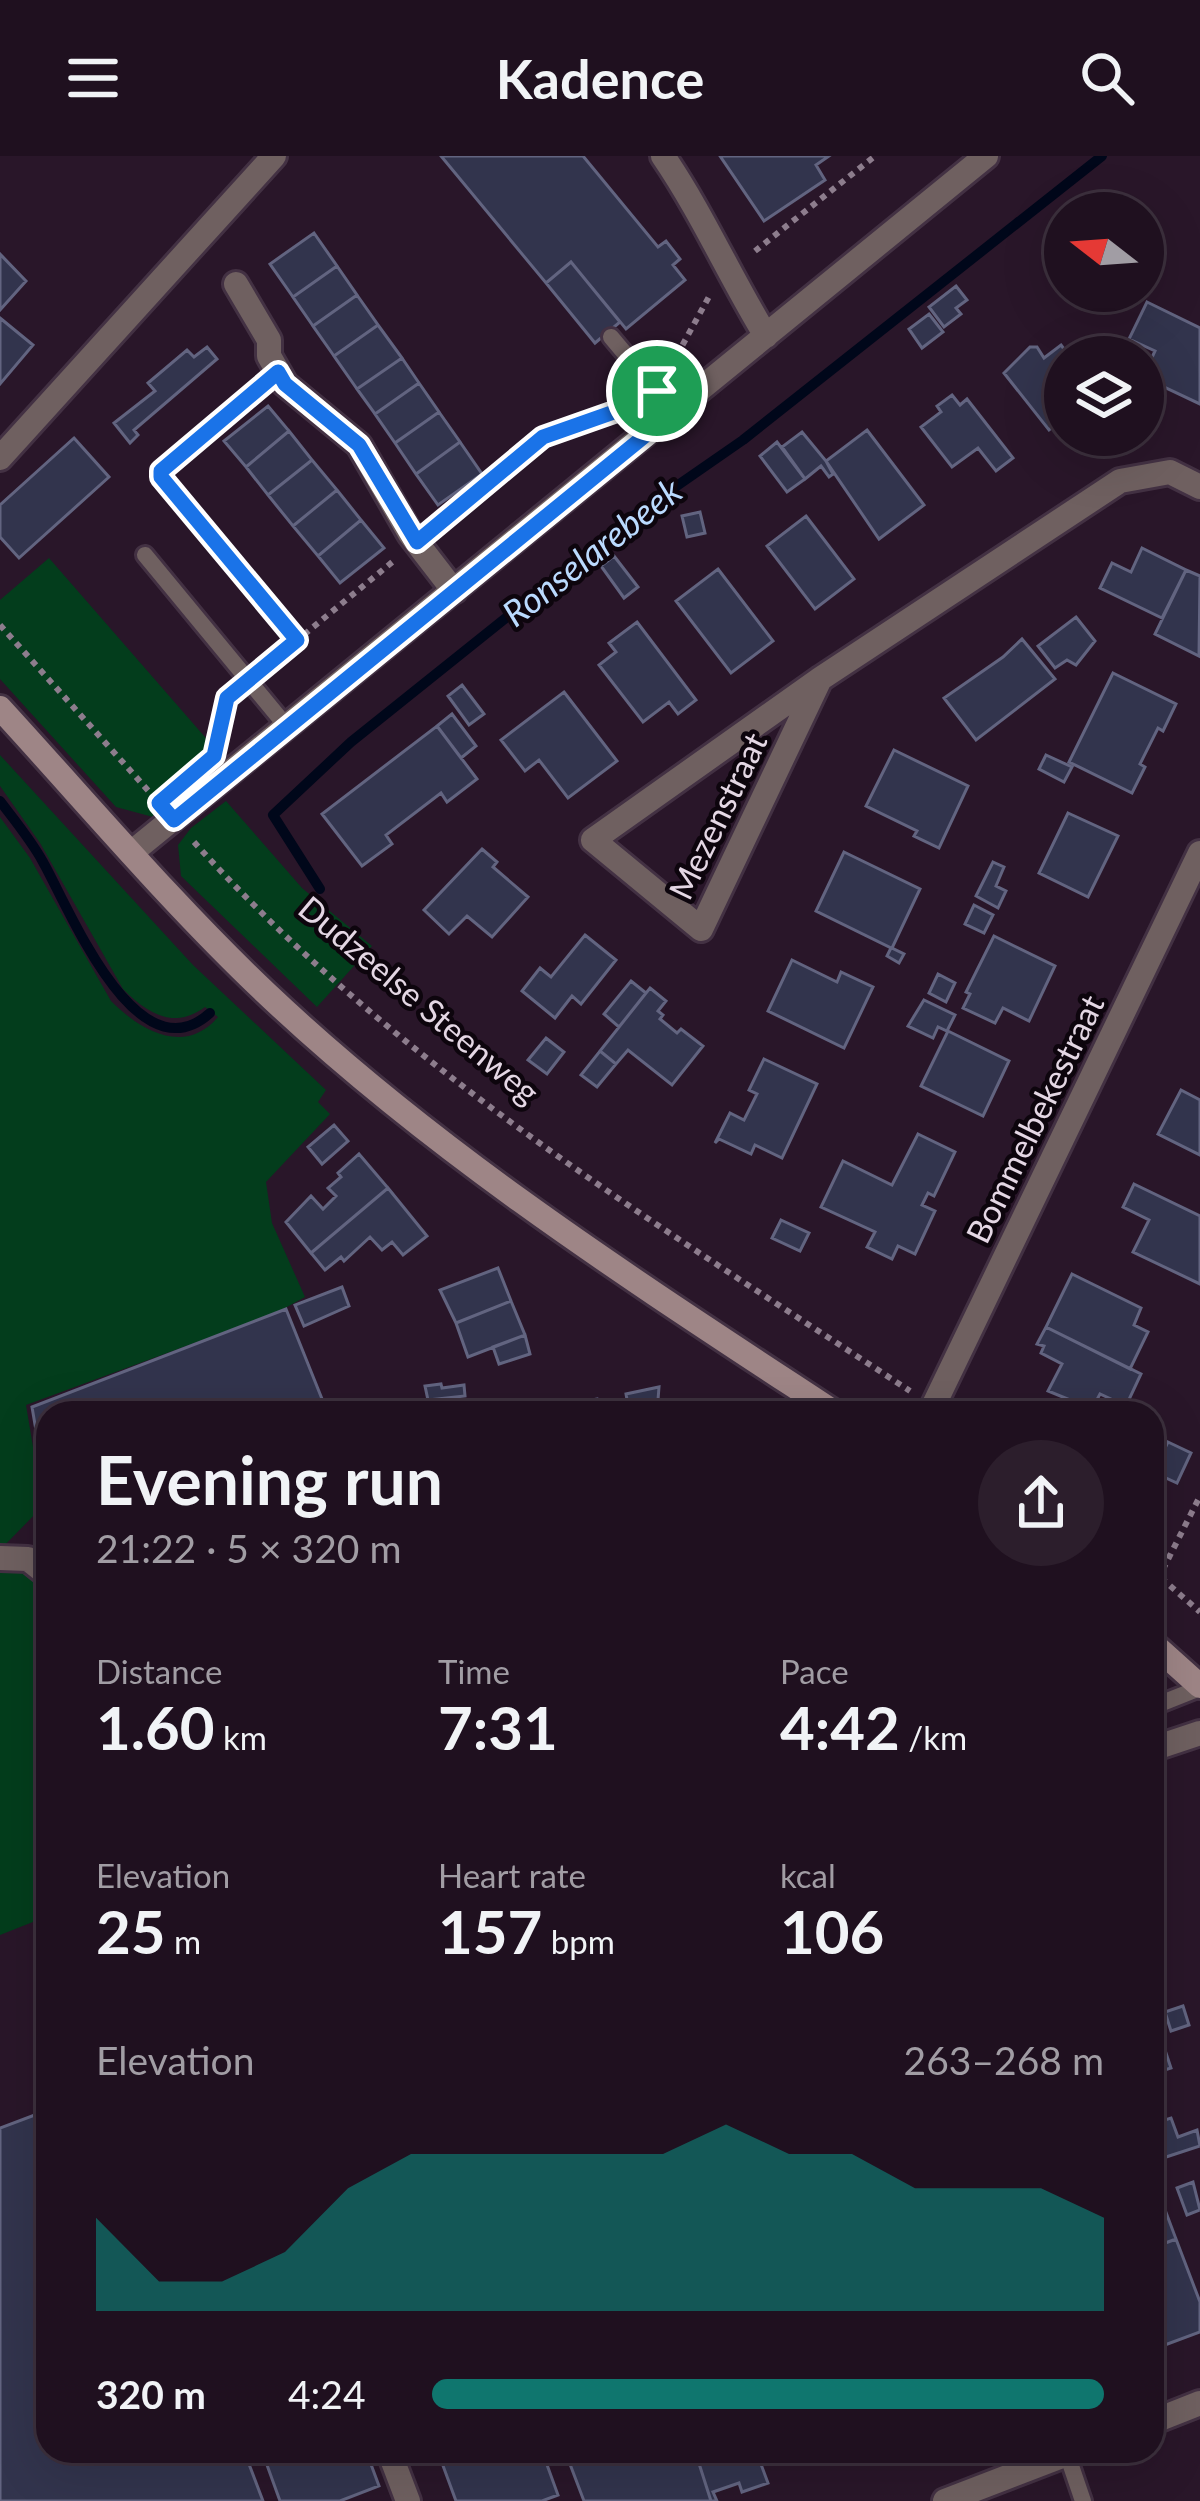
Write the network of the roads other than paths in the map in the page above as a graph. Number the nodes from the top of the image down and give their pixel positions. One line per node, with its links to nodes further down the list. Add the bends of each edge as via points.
1 (274, 156): 8 (street)
2 (663, 156): 5 (street)
3 (986, 156): 5 (street)
4 (236, 284): 11 (street, via 285,384 359,445)
5 (766, 336): 7 (street)
6 (611, 338): 7 (lane)
7 (665, 401): 11 (street)
8 (0, 458)
9 (1200, 487): 12 (street, Mezenstraat, via 1170,472 1120,482)
10 (145, 555): 14 (lane)
11 (454, 591): 14 (street)
12 (820, 679): 12 (street, Mezenstraat, via 783,706 593,840 701,929)
13 (0, 708): 15 (main road)
14 (287, 727): 15 (street)
15 (131, 853): 17 (main road, via 266,994 429,1134)
16 (1200, 853): 18 (street, Bommelbekestraat)
17 (818, 1401)
18 (925, 1401)
19 (0, 1558): 20 (street)
20 (36, 1565)
21 (1164, 1654): 22 (main road)
22 (1200, 1687): 23 (lane)
23 (1164, 1702)
24 (1200, 1733): 25 (street)
25 (1164, 1745)
26 (1200, 2403): 27 (street)
27 (1164, 2417)
28 (394, 2463): 31 (street)
29 (1045, 2463): 32 (street)
30 (1074, 2463): 33 (lane)
31 (408, 2501)
32 (945, 2501)
33 (1083, 2501)

